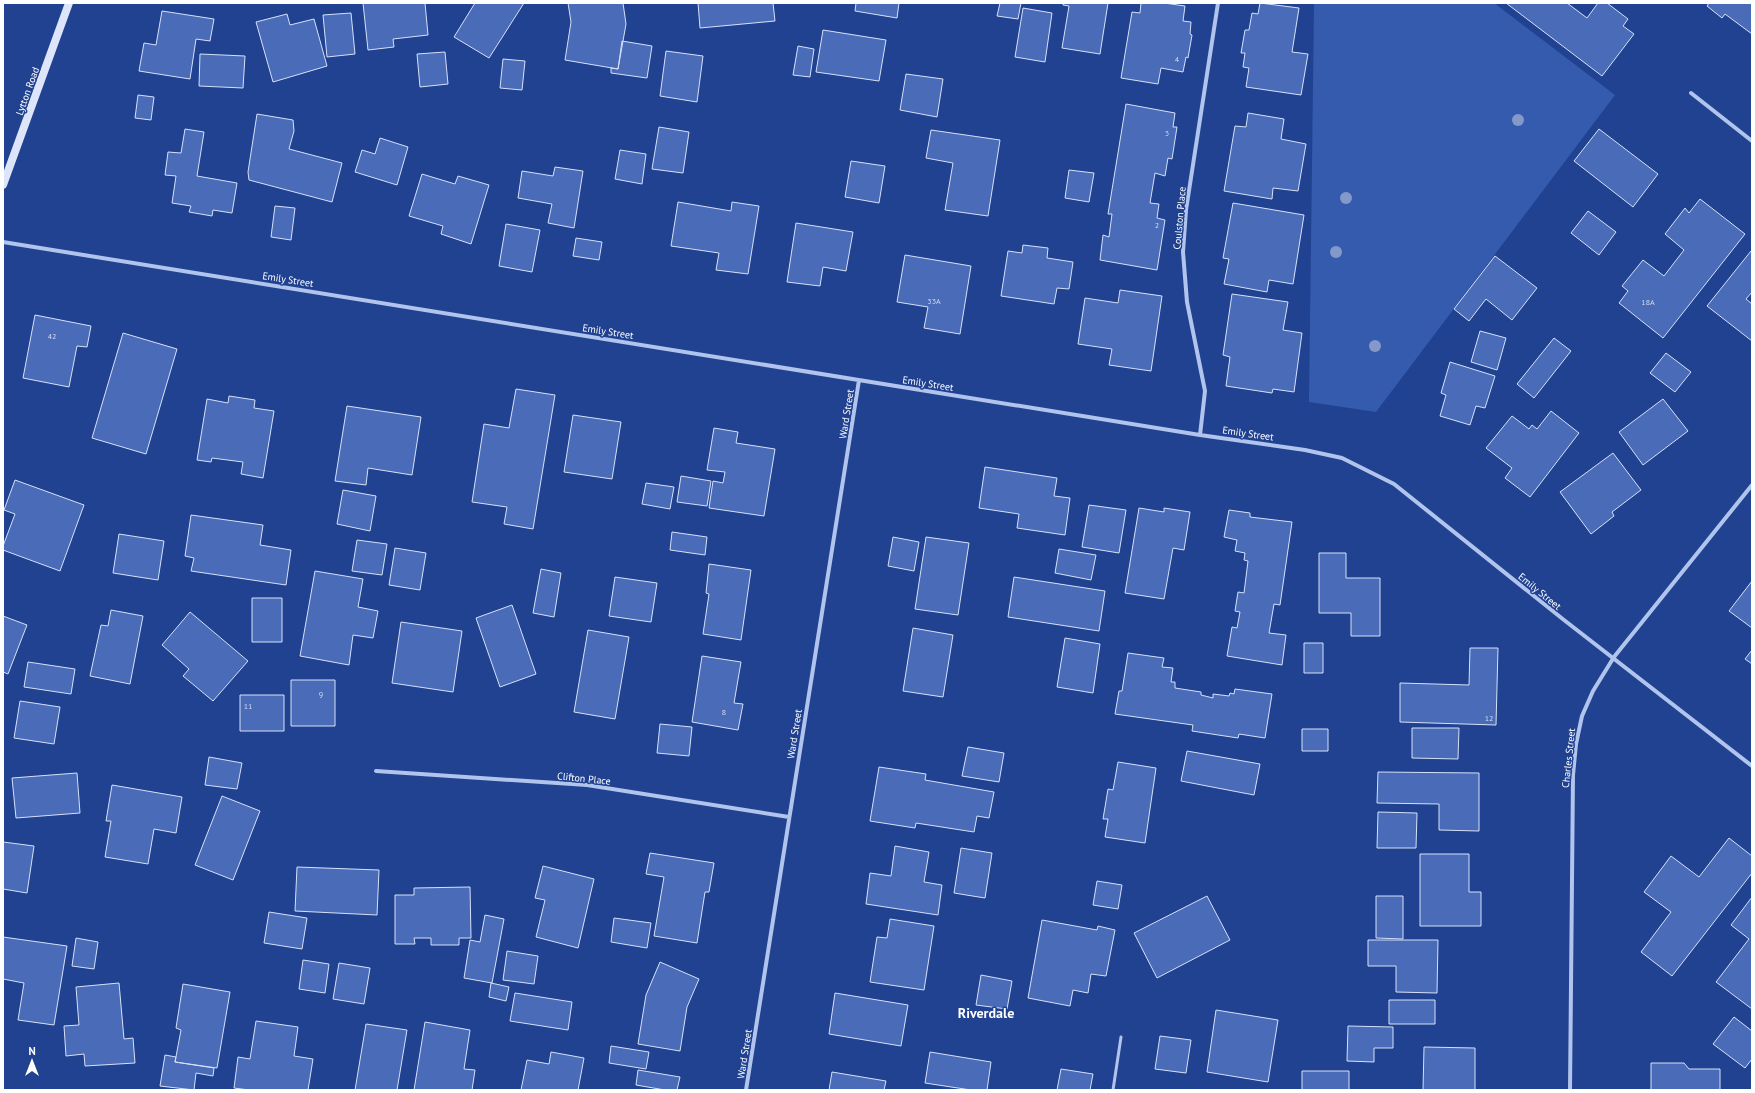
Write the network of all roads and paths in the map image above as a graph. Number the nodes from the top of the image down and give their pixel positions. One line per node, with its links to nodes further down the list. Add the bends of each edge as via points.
1 (69, 3): 5 (main road, Lytton Road)
2 (1218, 3): 8 (street, Coulston Place, via 1186,210 1183,252 1187,302 1205,391)
3 (1690, 92): 4 (street)
4 (1752, 141)
5 (3, 185)
6 (3, 242): 7 (street, Emily Street)
7 (859, 380): 8 (street, Emily Street); 13 (street, Ward Street)
8 (1200, 435): 10 (street, Emily Street, via 1334,456 1370,471 1394,484)
9 (1752, 484): 10 (street, Charles Street)
10 (1614, 657): 11 (street, Emily Street); 17 (street, Charles Street, via 1593,691 1582,716 1572,775)
11 (1752, 766)
12 (376, 771): 13 (street, Clifton Place, via 587,785)
13 (789, 817): 15 (street, Ward Street)
14 (1121, 1037): 16 (lane)
15 (746, 1090)
16 (1113, 1090)
17 (1570, 1090)

